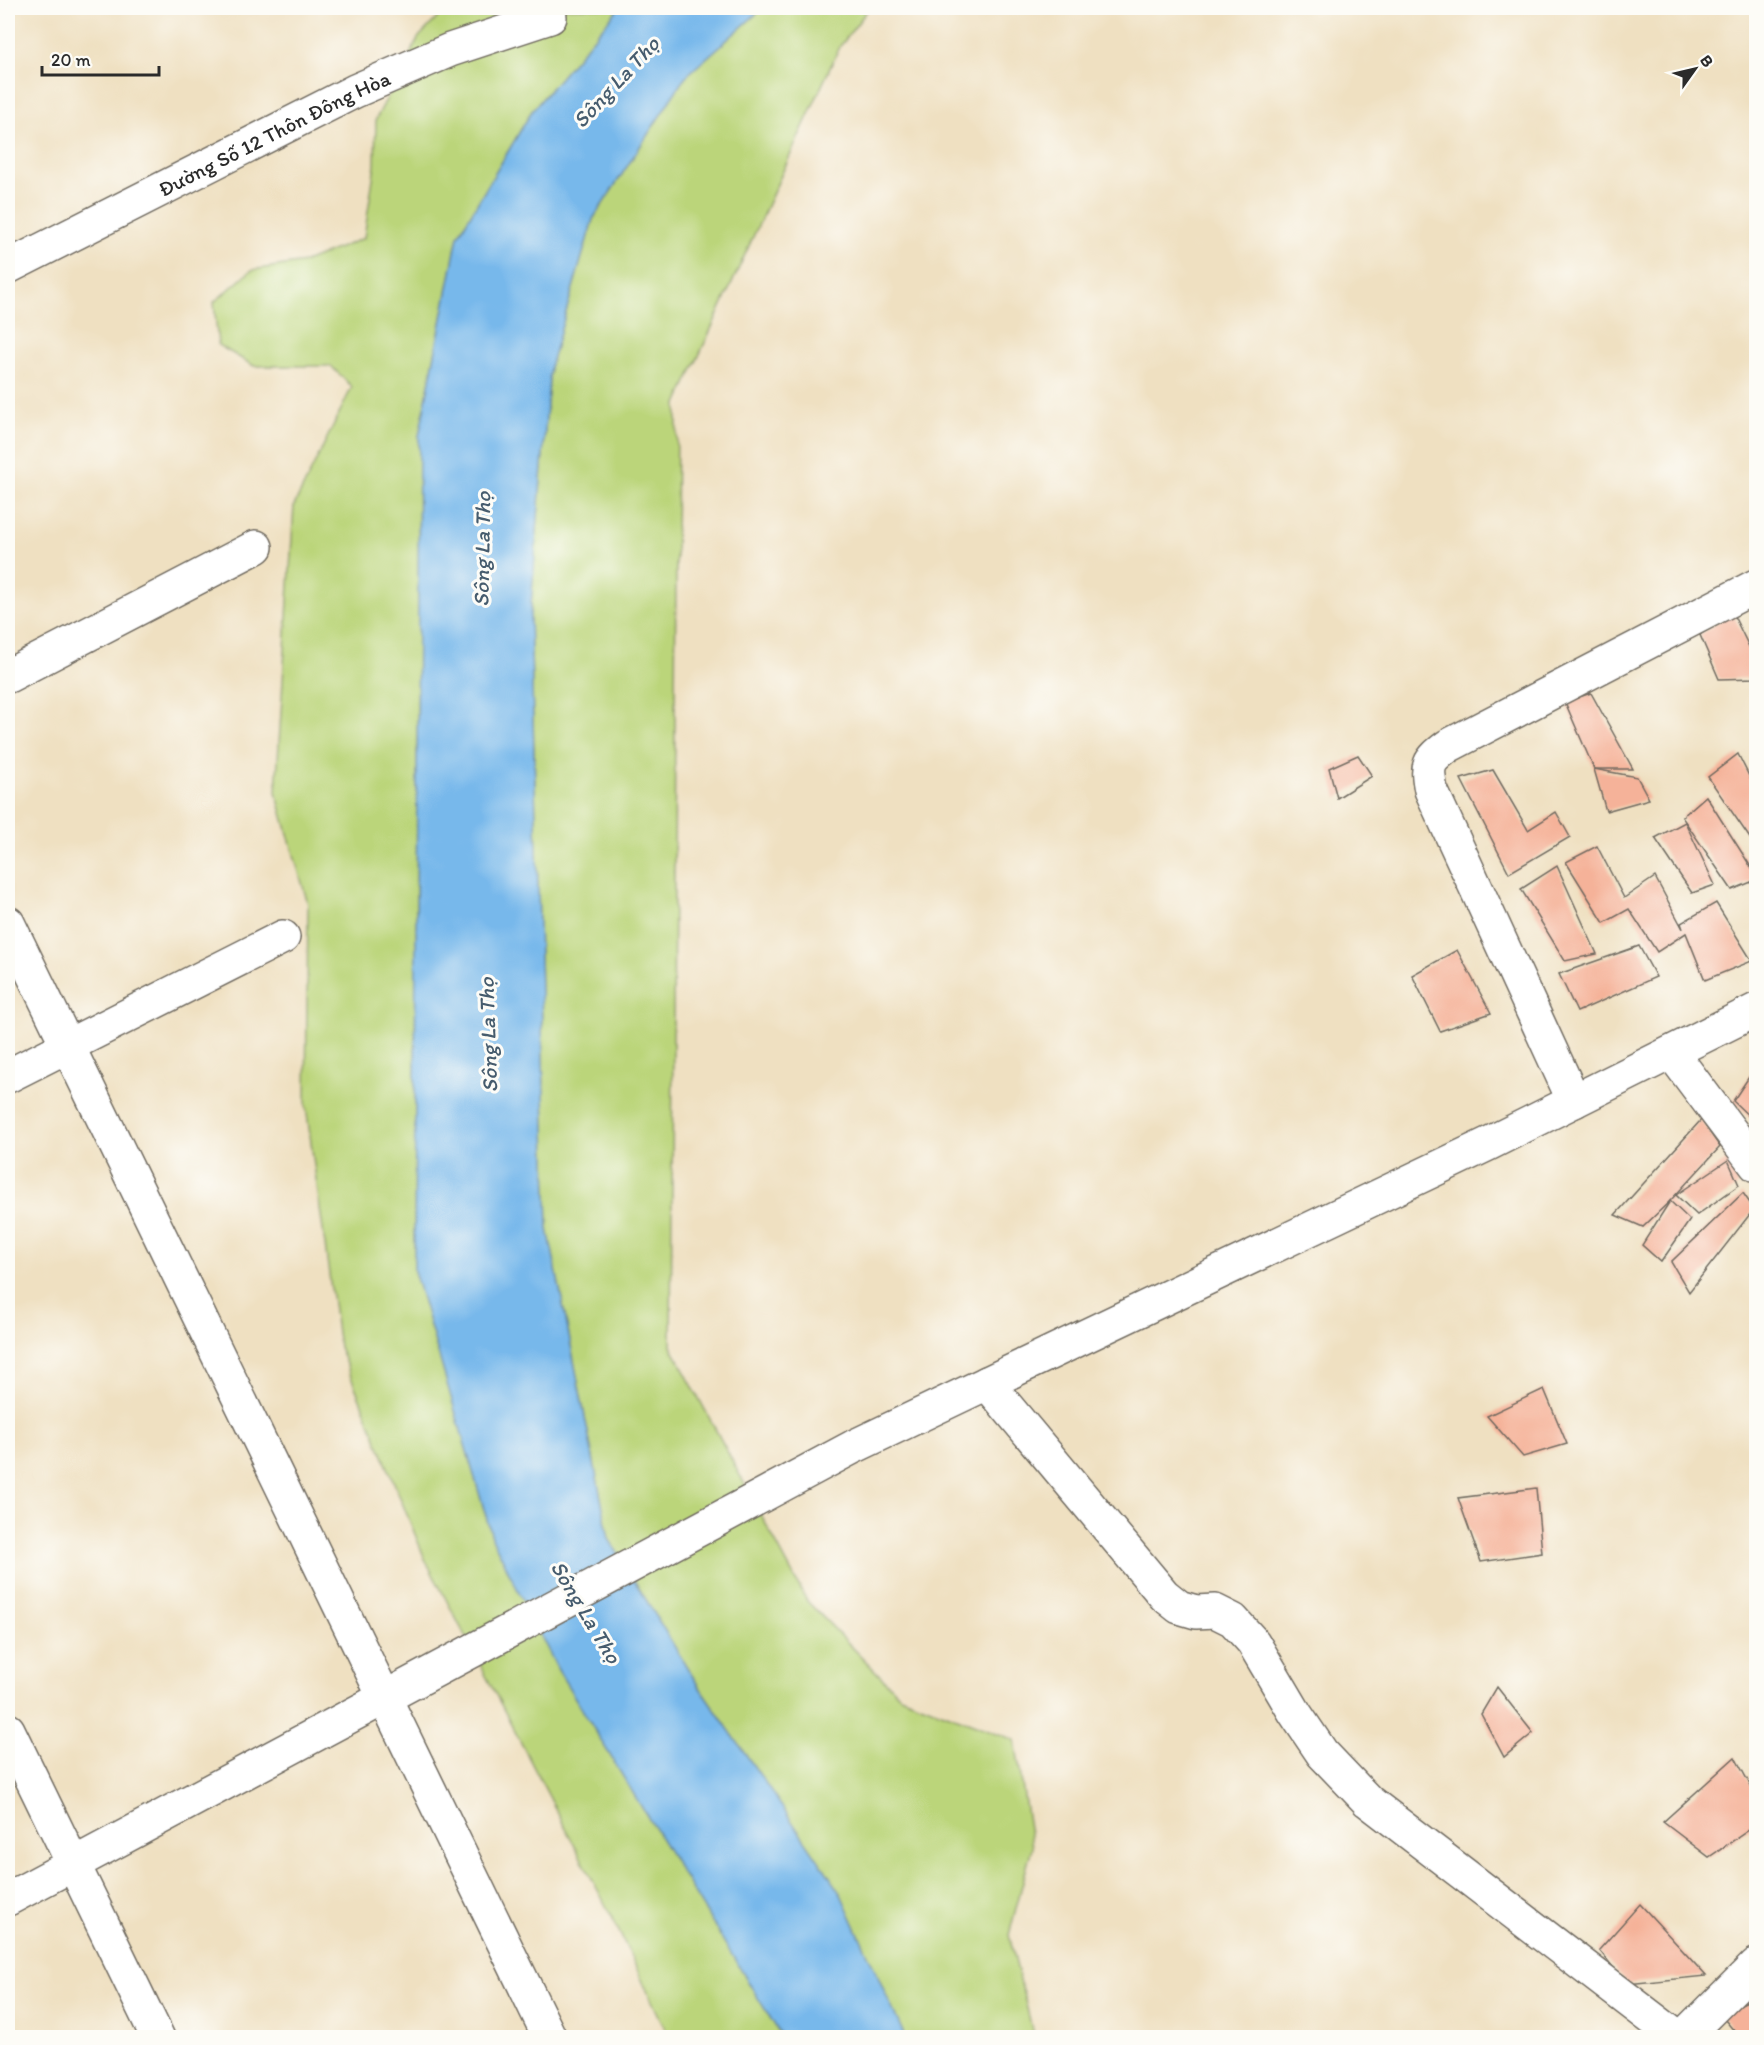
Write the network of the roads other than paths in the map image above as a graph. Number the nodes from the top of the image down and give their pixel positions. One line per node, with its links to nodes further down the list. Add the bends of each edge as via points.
1 (550, 16): 2 (street, Đường Số 12 Thôn Đông Hòa, via 450,50 355,91)
2 (8, 267)
3 (256, 547): 5 (street)
4 (1756, 586): 12 (street, via 1448,746 1432,758 1428,772 1431,790)
5 (8, 676)
6 (8, 923): 9 (street)
7 (283, 937): 9 (street)
8 (1756, 1010): 10 (street)
9 (68, 1046): 11 (street); 15 (street)
10 (1672, 1053): 12 (street); 13 (street)
11 (8, 1076)
12 (1574, 1101): 14 (street)
13 (1756, 1165)
14 (987, 1383): 15 (street, via 853,1447); 22 (street, via 1164,1595 1179,1607 1196,1612 1215,1611 1233,1620 1253,1642 1322,1753 1368,1801)
15 (385, 1697): 17 (street); 21 (street)
16 (8, 1730): 17 (street)
17 (74, 1864): 18 (street); 20 (street)
18 (8, 1899)
19 (1756, 1965): 22 (street)
20 (158, 2037)
21 (550, 2037)
22 (1681, 2037)

